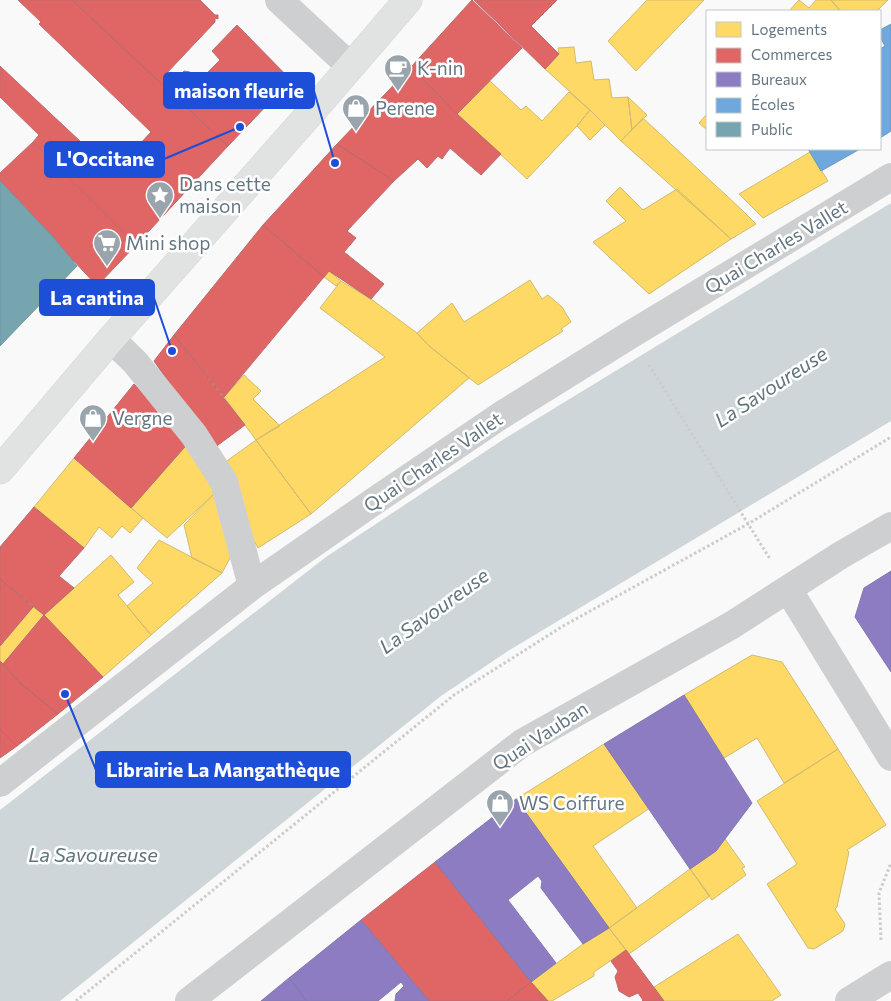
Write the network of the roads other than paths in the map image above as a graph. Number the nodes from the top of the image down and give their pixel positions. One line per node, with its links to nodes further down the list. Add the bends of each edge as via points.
1 (279, 0): 3 (street)
2 (408, 0): 3 (main road)
3 (350, 66): 5 (main road)
4 (891, 177): 8 (street, Quai Charles Vallet, via 500,416)
5 (111, 339): 6 (main road); 8 (street, via 135,362 194,435 224,482)
6 (0, 470)
7 (891, 526): 9 (street, Quai Vauban)
8 (252, 586): 11 (street, Quai Charles Vallet)
9 (788, 589): 10 (street); 13 (street, Quai Vauban, via 732,625 522,743)
10 (891, 757)
11 (0, 782)
12 (891, 975): 14 (street)
13 (190, 1001)
14 (849, 1001)

